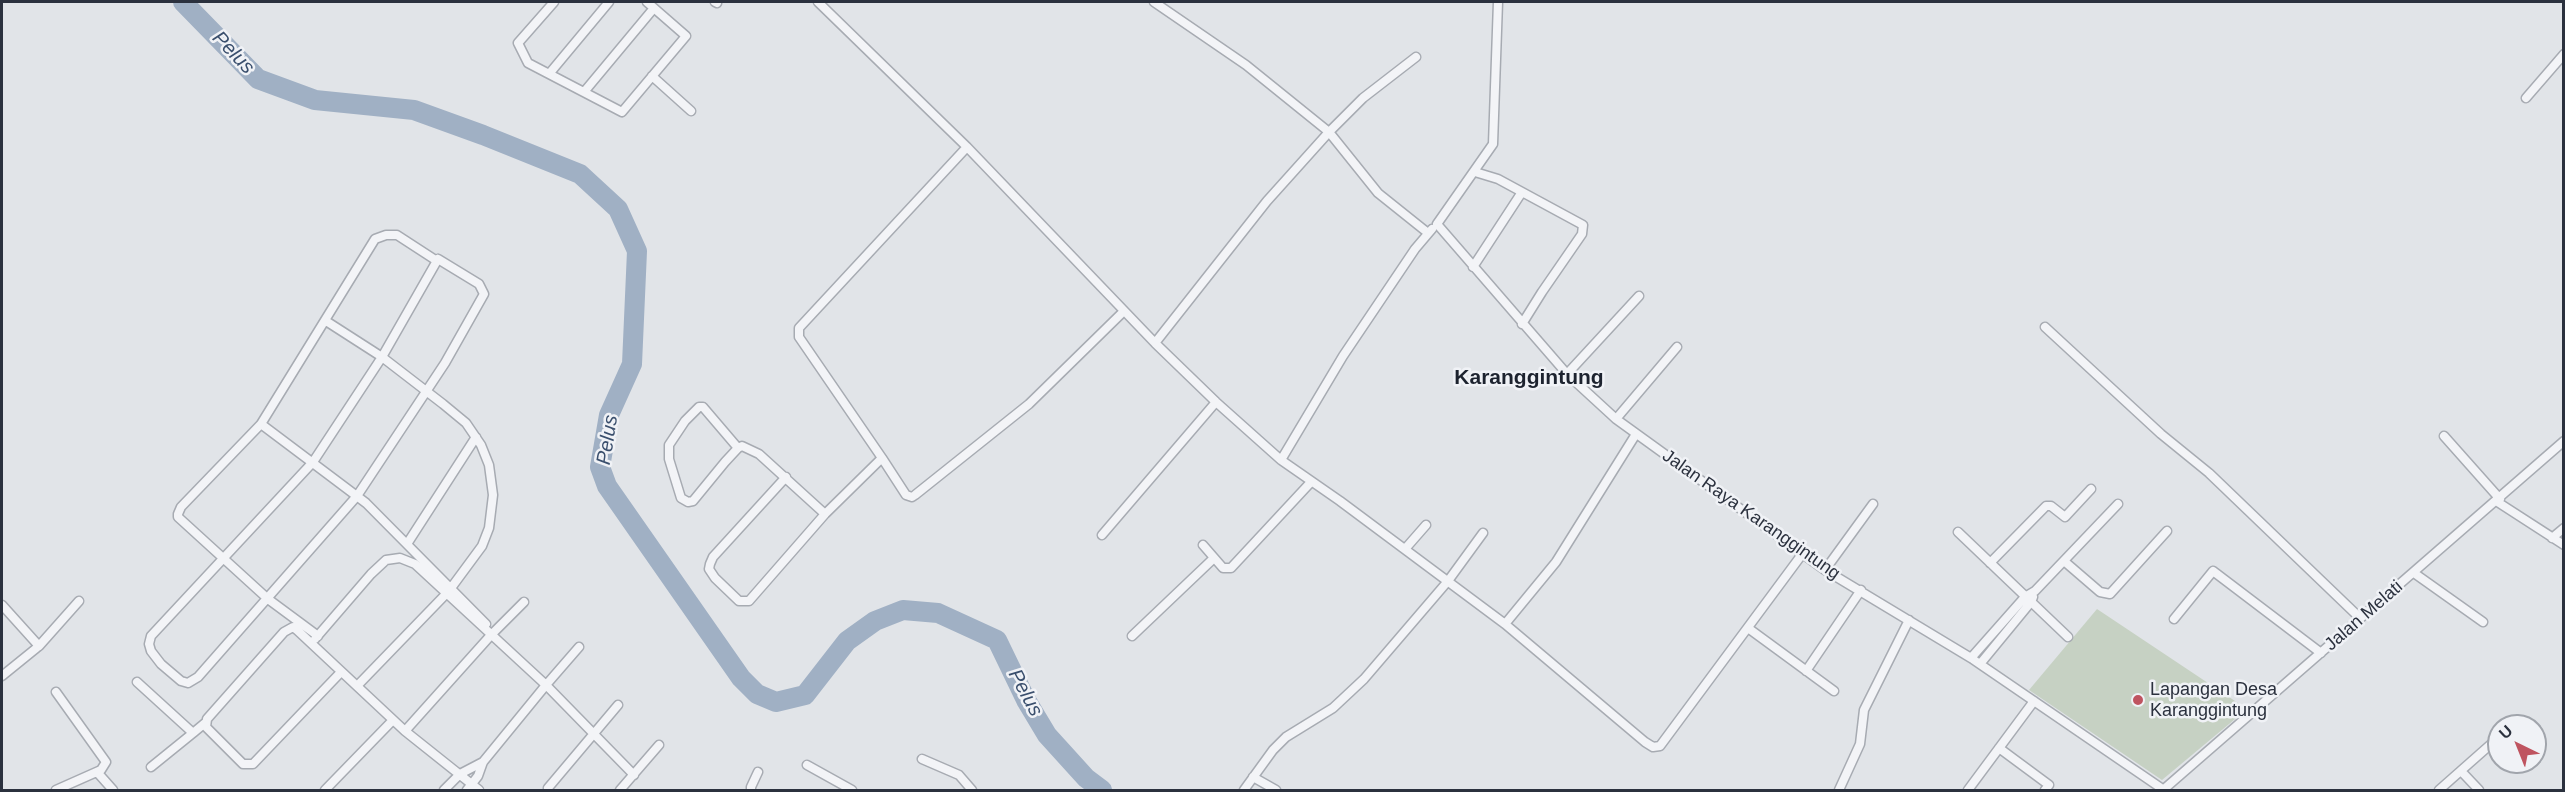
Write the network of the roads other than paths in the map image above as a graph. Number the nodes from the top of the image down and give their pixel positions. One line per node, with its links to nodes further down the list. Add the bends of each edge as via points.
1 (554, 2): 9 (street, via 518,43 528,63)
2 (609, 2): 9 (street)
3 (818, 2): 15 (street)
4 (1154, 2): 14 (street, via 1246,65)
5 (1498, 2): 16 (street, via 1493,144)
6 (650, 5): 10 (street, via 686,36); 11 (street)
7 (2564, 54): 12 (street)
8 (1416, 57): 14 (street)
9 (549, 74): 11 (street)
10 (652, 76): 11 (street, via 622,112); 13 (street)
11 (584, 92)
12 (2526, 98)
13 (691, 111)
14 (1329, 132): 19 (street, via 1378,193); 27 (street, via 1267,201)
15 (967, 147): 23 (street); 40 (street, via 799,328 799,337)
16 (1474, 172): 17 (street); 18 (street)
17 (1521, 192): 21 (street); 25 (street, via 1578,221 1584,229)
18 (1437, 225): 19 (street); 21 (street, Jalan Raya Karanggintung)
19 (1428, 233): 41 (street, via 1342,356)
20 (436, 261): 24 (street, via 397,235 375,239); 29 (street); 31 (street, via 440,259 479,284 484,294)
21 (1473, 267): 25 (street, Jalan Raya Karanggintung)
22 (1640, 296): 30 (street)
23 (1124, 311): 27 (street); 40 (street, via 1029,404 912,497 906,495)
24 (326, 321): 29 (street); 34 (street)
25 (1522, 324): 30 (street, Jalan Raya Karanggintung)
26 (2045, 327): 77 (street, via 2209,473)
27 (1155, 343): 32 (street)
28 (1677, 347): 33 (street)
29 (382, 357): 31 (street); 42 (street)
30 (1567, 374): 33 (street, Jalan Raya Karanggintung)
31 (427, 391): 37 (street, via 466,423); 46 (street)
32 (1216, 402): 41 (street); 56 (street)
33 (1616, 419): 35 (street, Jalan Raya Karanggintung)
34 (261, 424): 42 (street); 64 (street, via 178,514)
35 (1636, 434): 62 (street, Jalan Raya Karanggintung); 81 (street, via 1557,562)
36 (2444, 436): 47 (street)
37 (476, 437): 58 (street); 71 (street, via 489,465 492,509 482,546)
38 (2564, 441): 47 (street, Jalan Melati)
39 (738, 448): 39 (street, via 699,407 684,421 669,449 681,498 693,501); 43 (street, via 746,447 759,454)
40 (882, 458): 50 (street)
41 (1281, 459): 44 (street)
42 (313, 462): 46 (street); 64 (street)
43 (786, 477): 50 (street); 50 (street, via 710,564 715,578 735,598 749,601)
44 (1311, 482): 61 (street); 63 (street, via 1231,568 1223,568)
45 (2091, 489): 66 (street, via 2065,517 2046,506)
46 (357, 496): 58 (street); 72 (street)
47 (2498, 500): 57 (street); 68 (street, Jalan Melati)
48 (1873, 504): 67 (street)
49 (2118, 504): 65 (street)
50 (825, 514)
51 (1426, 525): 61 (street)
52 (2564, 528): 57 (street)
53 (2167, 531): 65 (street, via 2110,594 2100,592)
54 (1958, 532): 66 (street)
55 (1483, 533): 69 (street)
56 (1102, 535)
57 (2552, 538): 60 (street)
58 (407, 544): 71 (street)
59 (1203, 545): 63 (street)
60 (2564, 545)
61 (1405, 549): 69 (street)
62 (1803, 554): 67 (street, Jalan Raya Karanggintung); 82 (street)
63 (1214, 558): 85 (street)
64 (225, 559): 72 (street); 72 (street, via 151,636 151,651 160,664 181,681 198,677)
65 (2064, 561): 73 (street)
66 (1990, 563): 73 (street)
67 (1825, 570): 70 (street, Jalan Raya Karanggintung)
68 (2414, 573): 77 (street, Jalan Melati); 80 (street)
69 (1448, 581): 81 (street); 120 (street, via 1352,691 1333,708 1286,737)
70 (1861, 590): 78 (street, Jalan Raya Karanggintung); 93 (street)
71 (448, 591): 83 (street); 84 (street, via 415,564 392,558 378,567); 98 (street)
72 (268, 599): 84 (street)
73 (2028, 599): 86 (street); 91 (street); 92 (street)
74 (79, 601): 88 (street)
75 (524, 602): 83 (street)
76 (2, 605): 88 (street)
77 (2360, 618): 90 (street, Jalan Melati)
78 (1909, 620): 91 (street, Jalan Raya Karanggintung); 133 (street, via 1864,710 1860,744)
79 (2174, 620): 90 (street, via 2213,571)
80 (2483, 622)
81 (1505, 624): 82 (street, via 1653,747 1660,746)
82 (1748, 628): 93 (street)
83 (493, 634): 97 (street); 105 (street)
84 (318, 636): 87 (street)
85 (1132, 636)
86 (2068, 637)
87 (311, 644): 94 (street); 104 (street, via 290,628)
88 (39, 646): 95 (street)
89 (579, 647): 97 (street)
90 (2320, 652): 136 (street, Jalan Melati)
91 (1971, 658): 92 (street, Jalan Raya Karanggintung)
92 (1980, 664): 101 (street, Jalan Raya Karanggintung)
93 (1806, 671): 99 (street)
94 (341, 672): 98 (street); 104 (street, via 253,764 243,764)
95 (2, 675)
96 (137, 682): 106 (street)
97 (546, 685): 107 (street); 112 (street)
98 (357, 686): 103 (street)
99 (1834, 691)
100 (56, 692): 117 (street, via 104,757 106,764)
101 (2034, 701): 109 (street); 136 (street, Jalan Raya Karanggintung)
102 (618, 705): 107 (street)
103 (393, 720): 105 (street); 125 (street)
104 (205, 723): 106 (street)
105 (405, 731): 118 (street)
106 (193, 733): 114 (street)
107 (594, 735): 119 (street); 122 (street)
108 (659, 745): 119 (street)
109 (2000, 748): 134 (street); 135 (street, via 2049,785)
110 (2487, 748): 116 (street)
111 (922, 759): 130 (street, via 959,775)
112 (483, 762): 118 (street); 121 (street)
113 (807, 765): 129 (street)
114 (151, 767)
115 (758, 771): 128 (street)
116 (2461, 771): 137 (street); 138 (street)
117 (97, 772): 123 (street); 124 (street)
118 (460, 774): 121 (street); 126 (street)
119 (634, 774): 127 (street)
120 (1252, 777): 131 (street); 132 (street)
121 (473, 788)
122 (548, 788)
123 (56, 790)
124 (113, 790)
125 (325, 790)
126 (444, 790)
127 (620, 790)
128 (751, 790)
129 (852, 790)
130 (972, 790)
131 (1244, 790)
132 (1276, 790)
133 (1839, 790)
134 (1968, 790)
135 (2045, 790)
136 (2163, 790)
137 (2439, 790)
138 (2479, 790)

